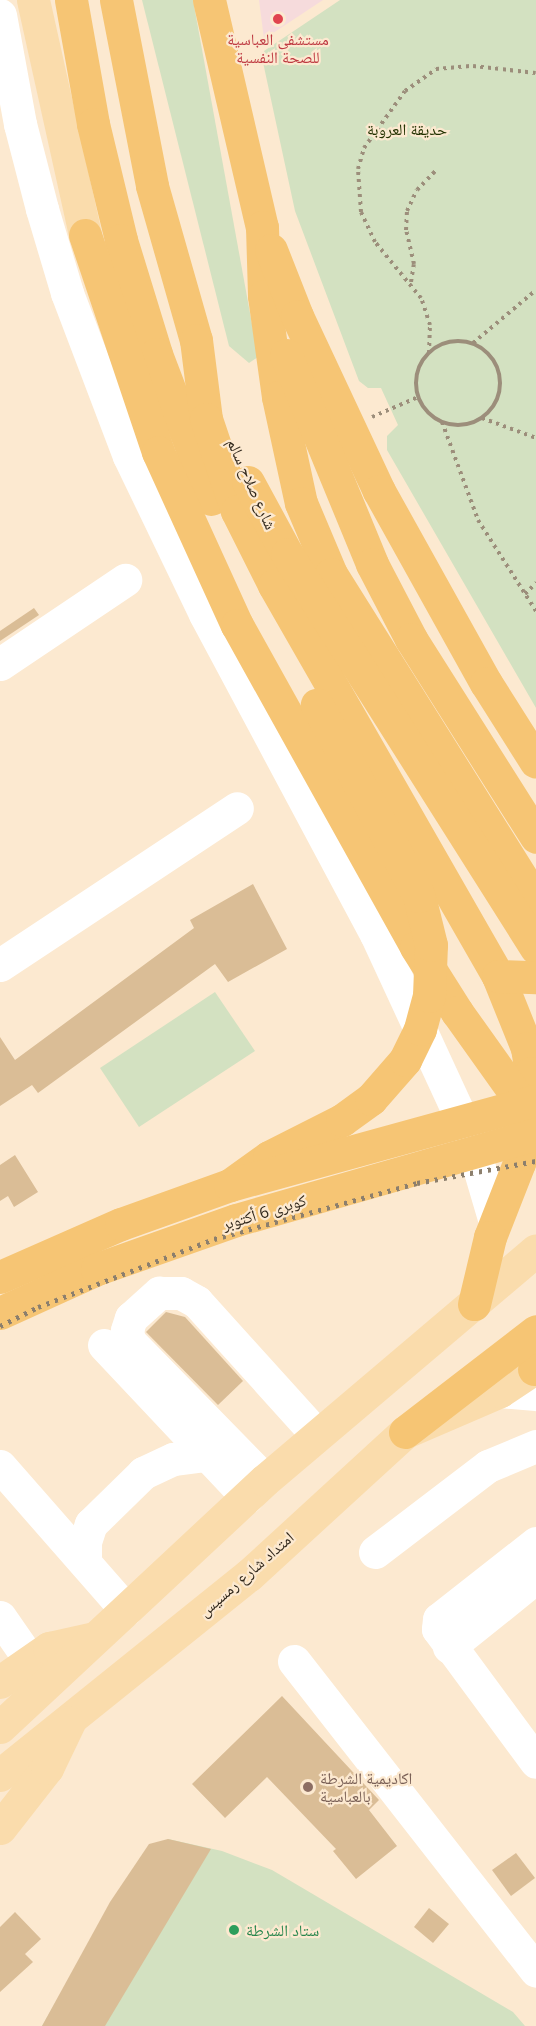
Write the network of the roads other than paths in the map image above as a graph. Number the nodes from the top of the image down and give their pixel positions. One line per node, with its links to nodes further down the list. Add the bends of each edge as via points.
1 (33, 0): 7 (main road, via 61,141)
2 (71, 0): 23 (highway, via 121,240 193,456 244,574 412,880 431,945 432,979 426,1012 414,1044 395,1074 357,1110 269,1157)
3 (116, 0): 9 (highway, شارع صلاح سالم, via 152,186 196,340)
4 (209, 0): 6 (highway)
5 (1, 34): 24 (lane, via 23,134 67,293 129,456 205,614 376,934 470,1137)
6 (262, 227): 8 (highway); 12 (highway, via 297,316 412,552)
7 (86, 235): 21 (highway, via 144,417 220,591 403,925 457,1012)
8 (264, 296): 14 (highway, via 332,473 411,639); 15 (highway, via 291,466 314,539 331,574)
9 (199, 385): 16 (highway, شارع صلاح سالم, via 229,433 267,523); 18 (highway, via 228,488 259,560)
10 (125, 580): 11 (lane)
11 (0, 664)
12 (536, 762)
13 (237, 808): 17 (lane)
14 (536, 837)
15 (536, 901)
16 (536, 948)
17 (0, 965)
18 (498, 976): 19 (highway); 24 (highway, via 527,1048 531,1098 519,1163)
19 (536, 977)
20 (536, 1101): 23 (highway, كوبرى 6 أكتوبر)
21 (536, 1122)
22 (536, 1134): 28 (highway, كوبرى 6 أكتوبر, via 236,1220 98,1269)
23 (230, 1185): 26 (highway, كوبرى 6 أكتوبر, via 112,1228)
24 (495, 1222): 27 (highway)
25 (536, 1250): 27 (main road)
26 (0, 1277)
27 (474, 1304): 33 (main road)
28 (0, 1313)
29 (536, 1331): 32 (highway)
30 (104, 1345): 35 (lane)
31 (535, 1375): 32 (main road, امتداد شارع رمسيس)
32 (405, 1432): 49 (main road, امتداد شارع رمسيس, via 249,1575)
33 (317, 1435): 37 (main road); 37 (lane, via 198,1302 181,1293 159,1293 131,1318 129,1341)
34 (536, 1446): 39 (lane, via 488,1466)
35 (206, 1455): 37 (lane); 40 (lane, via 173,1459 143,1473 91,1524 84,1542)
36 (0, 1466): 40 (lane)
37 (256, 1488): 43 (main road)
38 (536, 1543): 42 (lane)
39 (375, 1552)
40 (85, 1562): 43 (lane)
41 (536, 1577): 42 (lane)
42 (497, 1591): 51 (lane, via 439,1619 439,1633)
43 (126, 1610): 45 (main road)
44 (0, 1617): 46 (lane)
45 (95, 1638): 46 (main road, via 71,1640); 50 (main road)
46 (29, 1659): 48 (main road)
47 (294, 1661): 54 (lane)
48 (0, 1682)
49 (73, 1713): 52 (main road); 53 (main road, امتداد شارع رمسيس, via 47,1768)
50 (0, 1727)
51 (536, 1762)
52 (0, 1774)
53 (0, 1828)
54 (536, 1971)

